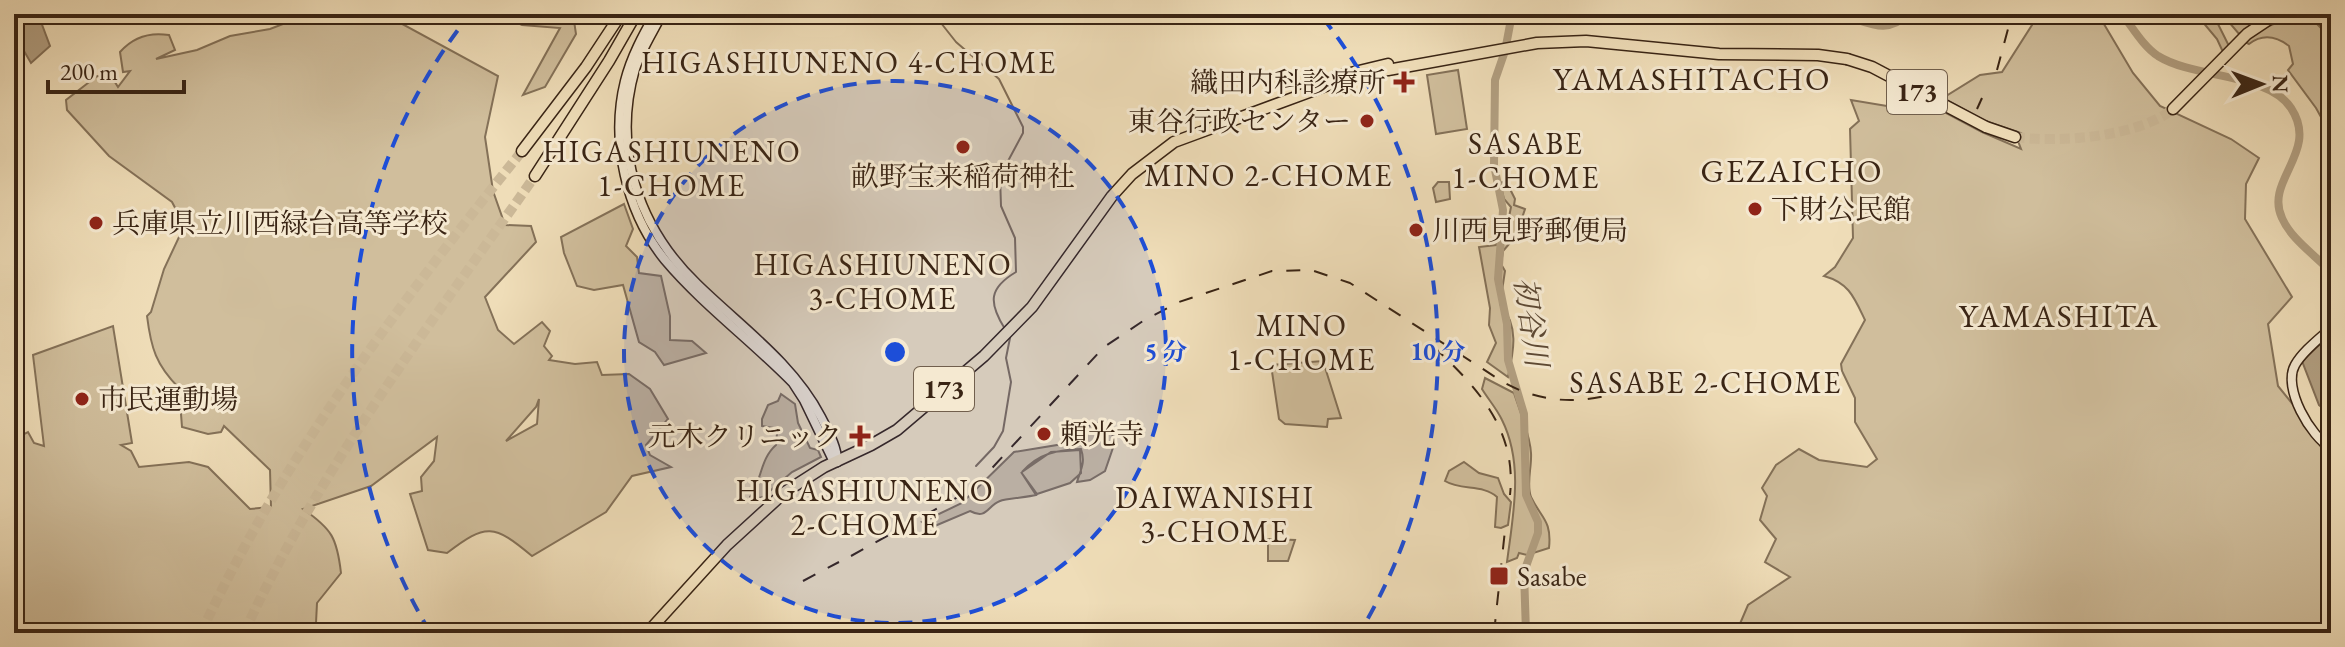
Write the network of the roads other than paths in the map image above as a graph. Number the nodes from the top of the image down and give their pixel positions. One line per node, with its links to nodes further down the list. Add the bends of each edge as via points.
1 (621, 14): 10 (highway)
2 (636, 14): 11 (highway)
3 (655, 14): 13 (main road, via 624,82 624,175 664,259)
4 (662, 14): 13 (main road, via 636,67 631,90 630,174 649,223 671,257)
5 (2277, 14): 8 (highway, via 2247,34)
6 (2315, 14): 7 (main road)
7 (2331, 28)
8 (2176, 106)
9 (2015, 137): 15 (highway, 173, bridge, via 1872,67 1799,54 1719,54 1586,41 1513,44 1331,84 1174,142 1112,196 1012,329 897,430)
10 (522, 151)
11 (535, 176)
12 (2331, 328): 14 (main road, via 2297,361 2291,374 2307,422)
13 (752, 338): 15 (main road, via 787,373)
14 (2331, 448)
15 (835, 458): 16 (highway, 173, via 796,477 758,508); 17 (highway, 173, via 750,523)
16 (640, 633)
17 (647, 633)

